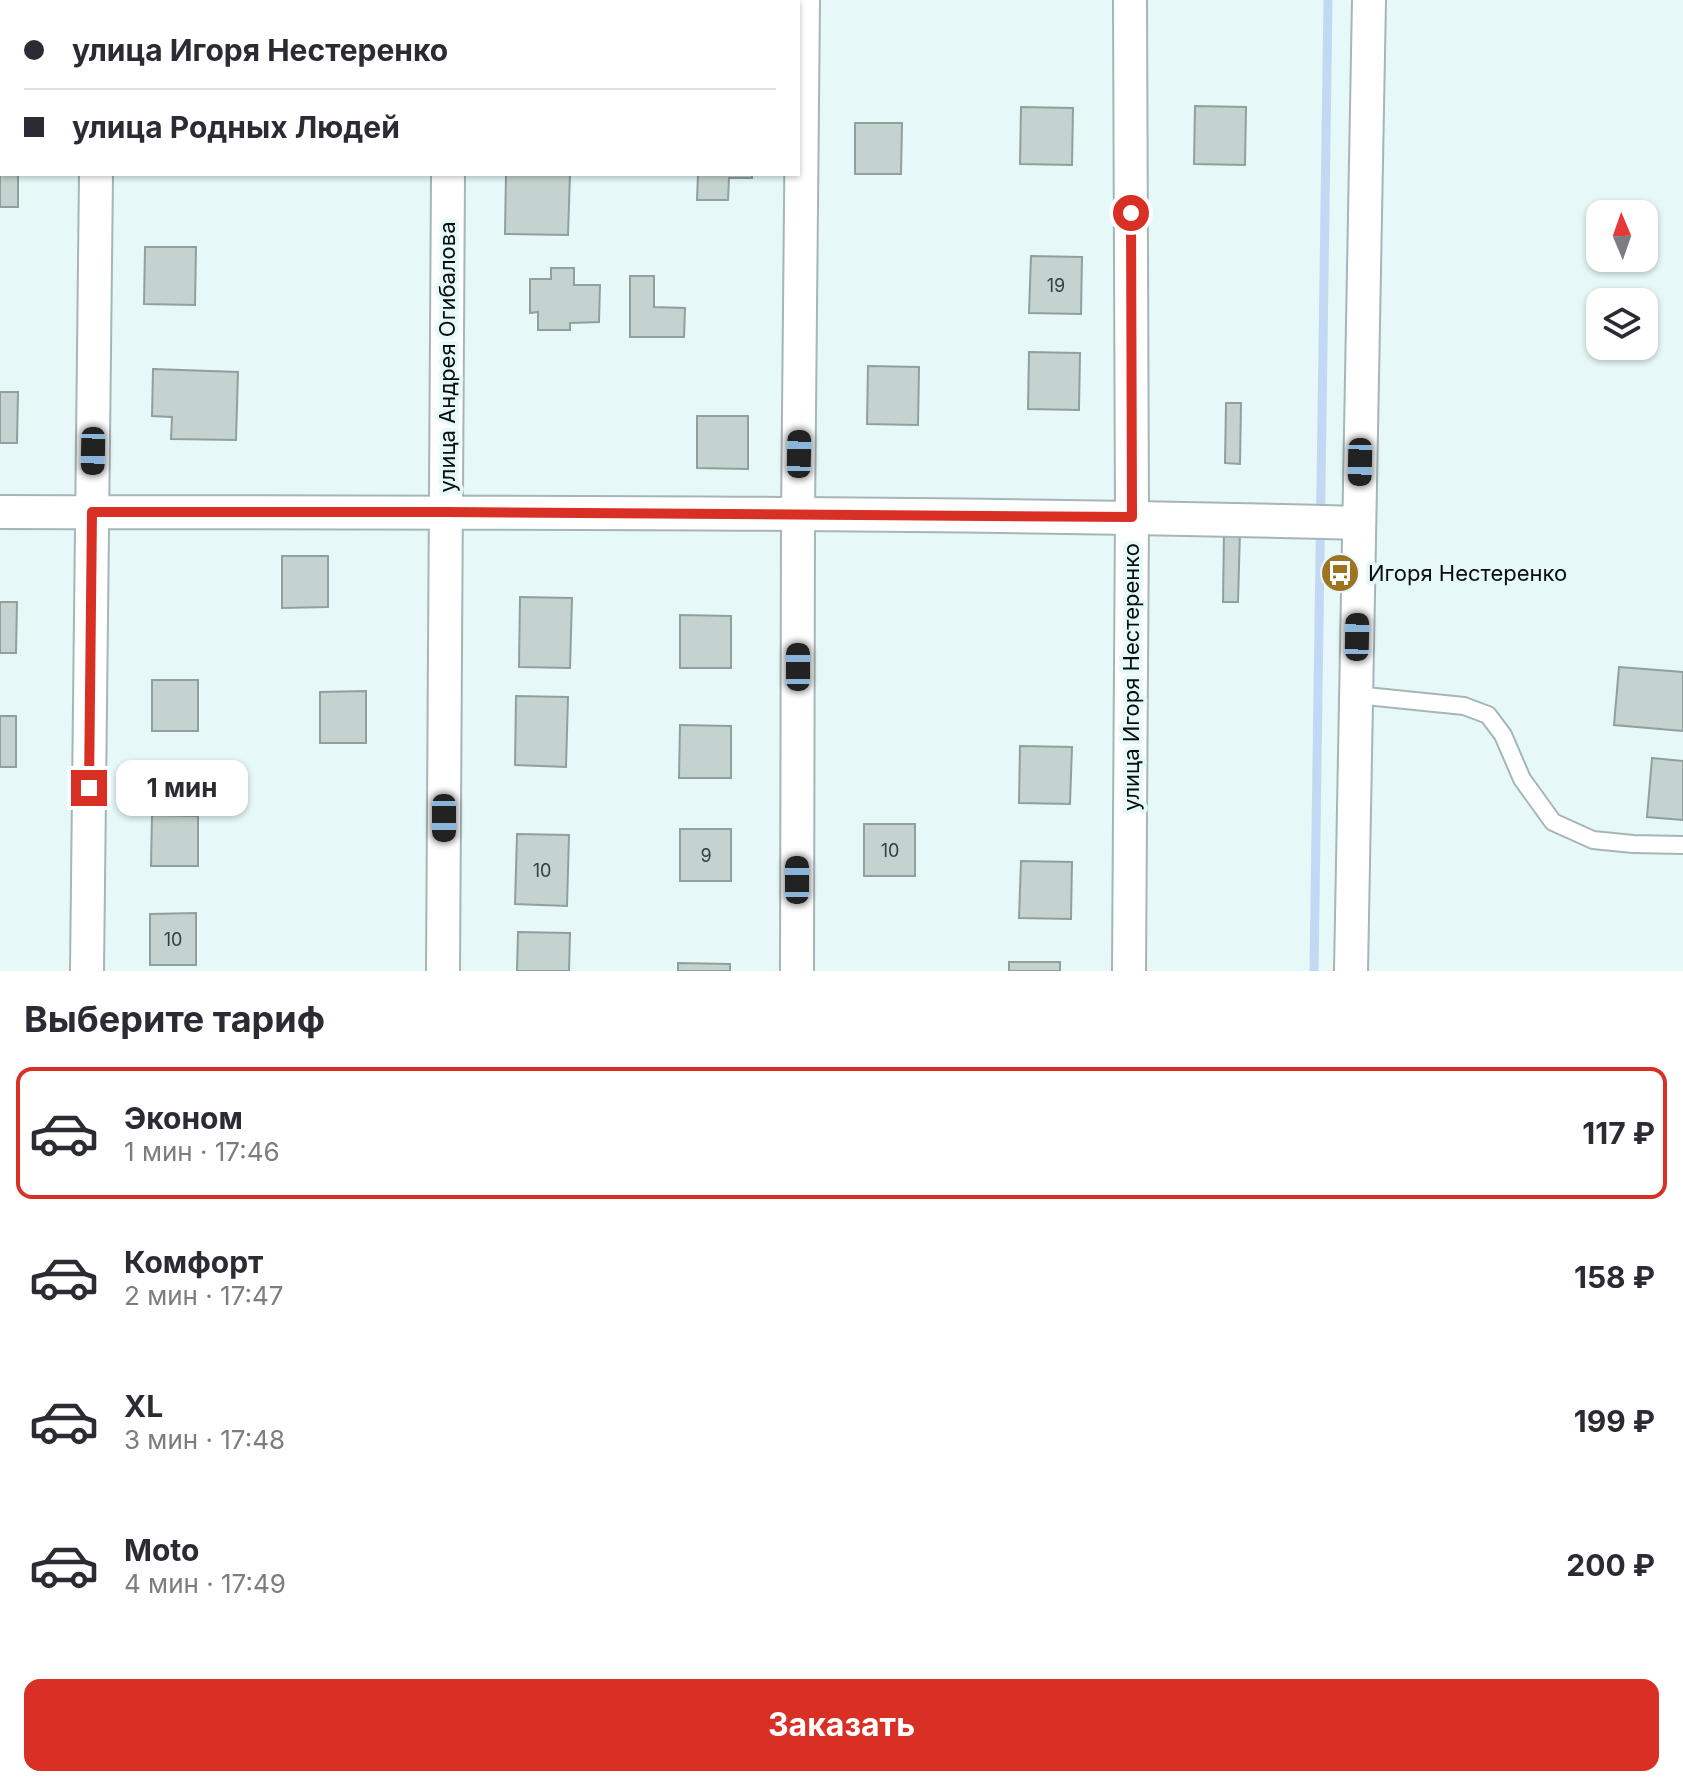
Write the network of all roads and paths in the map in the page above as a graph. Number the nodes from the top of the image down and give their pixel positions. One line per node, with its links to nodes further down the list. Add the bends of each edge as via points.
1 (803, 0): 9 (street)
2 (1130, 0): 10 (street, улица Игоря Нестеренко)
3 (1369, 0): 11 (street)
4 (96, 176): 7 (street)
5 (448, 176): 8 (street, улица Андрея Огибалова)
6 (0, 512): 7 (street)
7 (92, 512): 8 (street); 14 (street)
8 (446, 512): 9 (street); 15 (street, улица Андрея Огибалова)
9 (798, 515): 10 (street); 16 (street)
10 (1132, 517): 11 (street); 17 (street, улица Игоря Нестеренко)
11 (1359, 523): 12 (street)
12 (1356, 695): 13 (lane, via 1464,706 1488,715 1522,779 1553,822 1593,840); 18 (street)
13 (1683, 845)
14 (87, 971)
15 (443, 971)
16 (797, 971)
17 (1129, 971)
18 (1351, 971)

